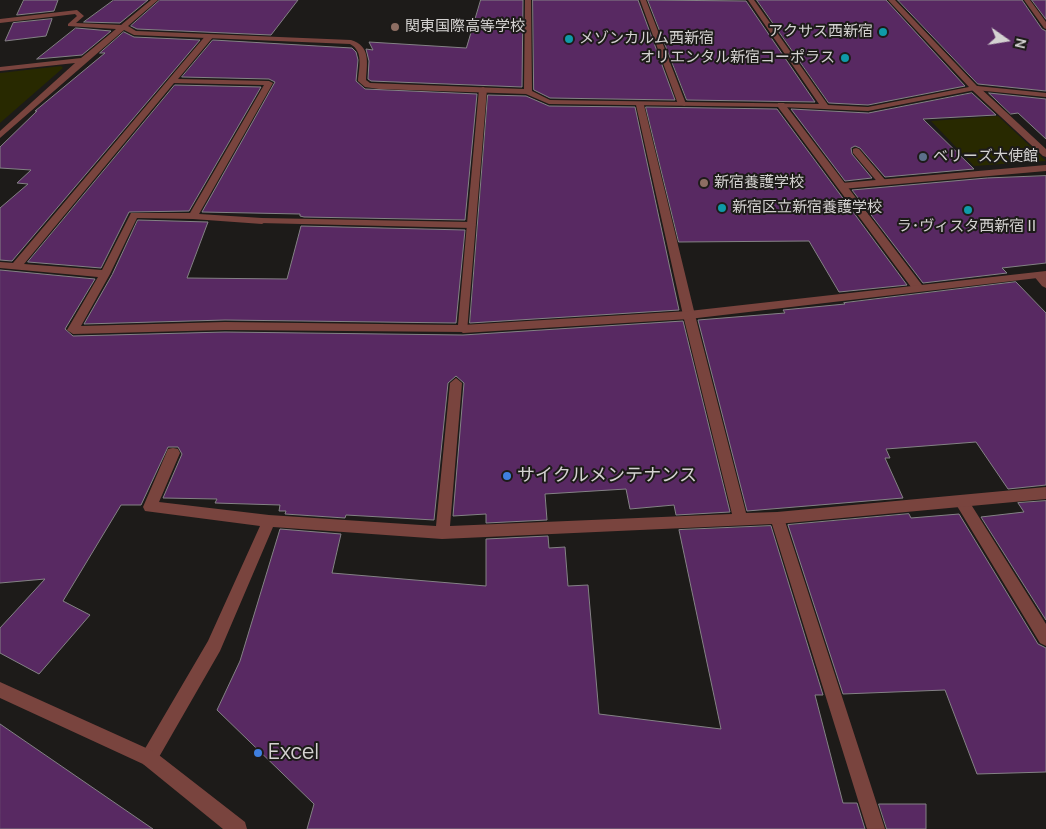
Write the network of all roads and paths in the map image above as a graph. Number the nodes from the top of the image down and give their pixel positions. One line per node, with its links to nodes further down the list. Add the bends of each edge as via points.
1 (155, 0): 8 (street)
2 (528, 0): 16 (street)
3 (643, 0): 19 (street)
4 (751, 0): 21 (street)
5 (891, 0): 14 (street)
6 (1027, 0): 9 (street)
7 (0, 21): 8 (street, via 77,12 81,16 70,25)
8 (124, 27): 10 (street, via 134,34); 11 (street)
9 (1046, 27)
10 (210, 36): 13 (street); 15 (street, via 351,42 359,44 363,50 362,81 368,85)
11 (83, 60): 12 (street); 22 (street)
12 (0, 69)
13 (172, 81): 28 (street, via 269,83); 31 (street)
14 (975, 88): 17 (street); 21 (street, via 868,109); 24 (street)
15 (483, 89): 16 (street); 29 (street)
16 (528, 92): 18 (street, via 549,102)
17 (1046, 95)
18 (640, 104): 19 (street); 36 (street)
19 (682, 104): 20 (street)
20 (781, 105): 21 (street); 27 (street)
21 (826, 108)
22 (0, 136)
23 (856, 151): 26 (street)
24 (1046, 154)
25 (1046, 168): 26 (street)
26 (882, 183): 27 (street)
27 (842, 186): 35 (street)
28 (193, 216): 29 (street, via 262,221); 32 (street, via 134,215)
29 (471, 225): 37 (street)
30 (0, 265): 31 (street)
31 (16, 266): 32 (street)
32 (105, 274): 37 (street, via 73,330 225,326)
33 (1042, 274): 34 (street); 35 (street)
34 (1046, 284)
35 (918, 288): 36 (street)
36 (689, 315): 37 (street); 43 (street)
37 (463, 329)
38 (456, 383): 45 (street)
39 (173, 453): 44 (street, via 150,507)
40 (1046, 493): 41 (street)
41 (962, 502): 42 (street); 46 (street)
42 (777, 518): 43 (street); 50 (street)
43 (740, 519): 45 (street)
44 (269, 521): 45 (street); 48 (street, via 214,646)
45 (442, 533)
46 (1046, 638)
47 (0, 690): 48 (street)
48 (149, 758): 49 (street)
49 (238, 829)
50 (876, 829)

